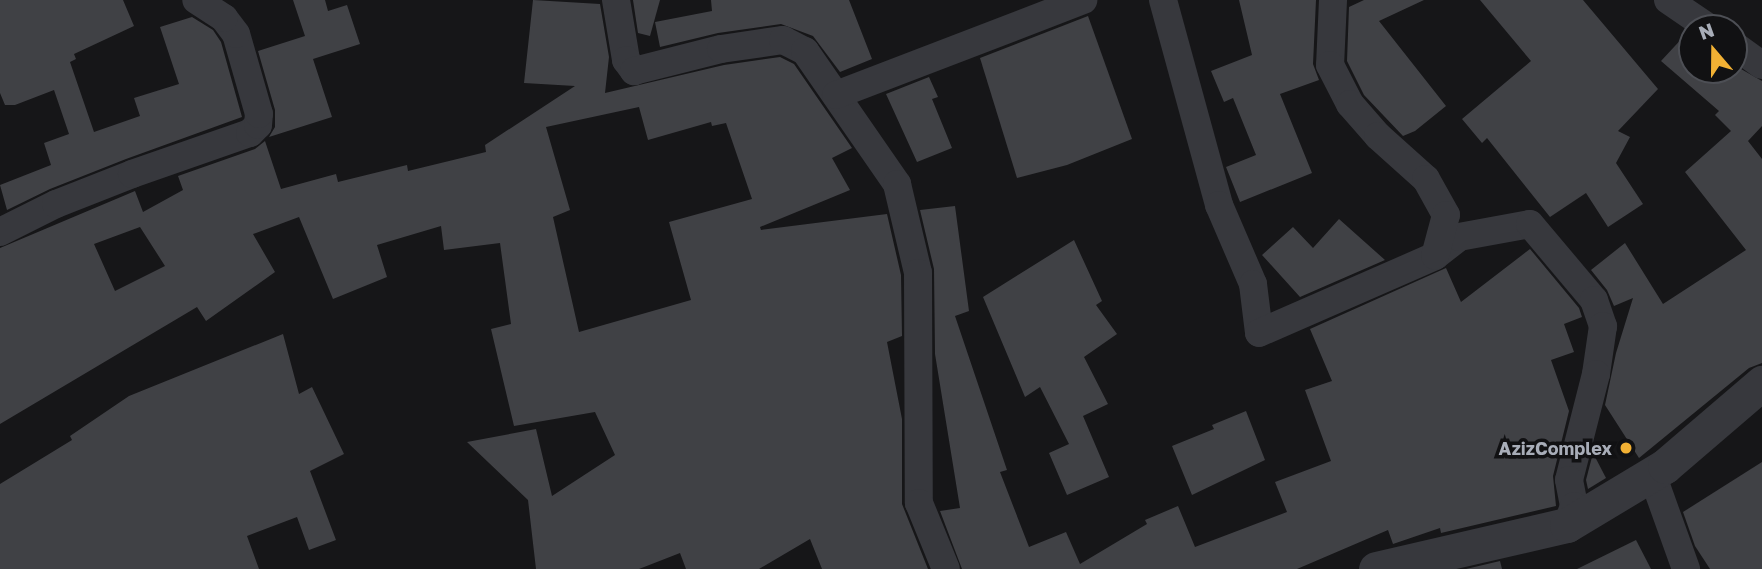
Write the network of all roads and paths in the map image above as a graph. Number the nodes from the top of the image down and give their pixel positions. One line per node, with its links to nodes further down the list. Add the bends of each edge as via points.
1 (196, 0): 9 (street, via 225,18 236,34 258,125 250,133 56,204)
2 (615, 0): 8 (street, via 626,60 634,71 721,49 783,40 805,51)
3 (1083, 0): 8 (street)
4 (1163, 0): 10 (street, via 1219,205 1253,284 1259,333)
5 (1333, 0): 10 (street, via 1330,65 1350,104 1426,179 1446,215)
6 (1668, 0): 7 (street)
7 (1688, 14)
8 (836, 96): 14 (street, via 897,184 918,273 919,503)
9 (0, 232)
10 (1435, 256): 13 (street, via 1459,237 1530,224 1594,300 1604,326 1569,480 1574,506)
11 (1762, 383): 12 (street)
12 (1652, 474): 13 (street); 16 (street)
13 (1567, 525): 15 (street)
14 (946, 569)
15 (1376, 569)
16 (1686, 569)

